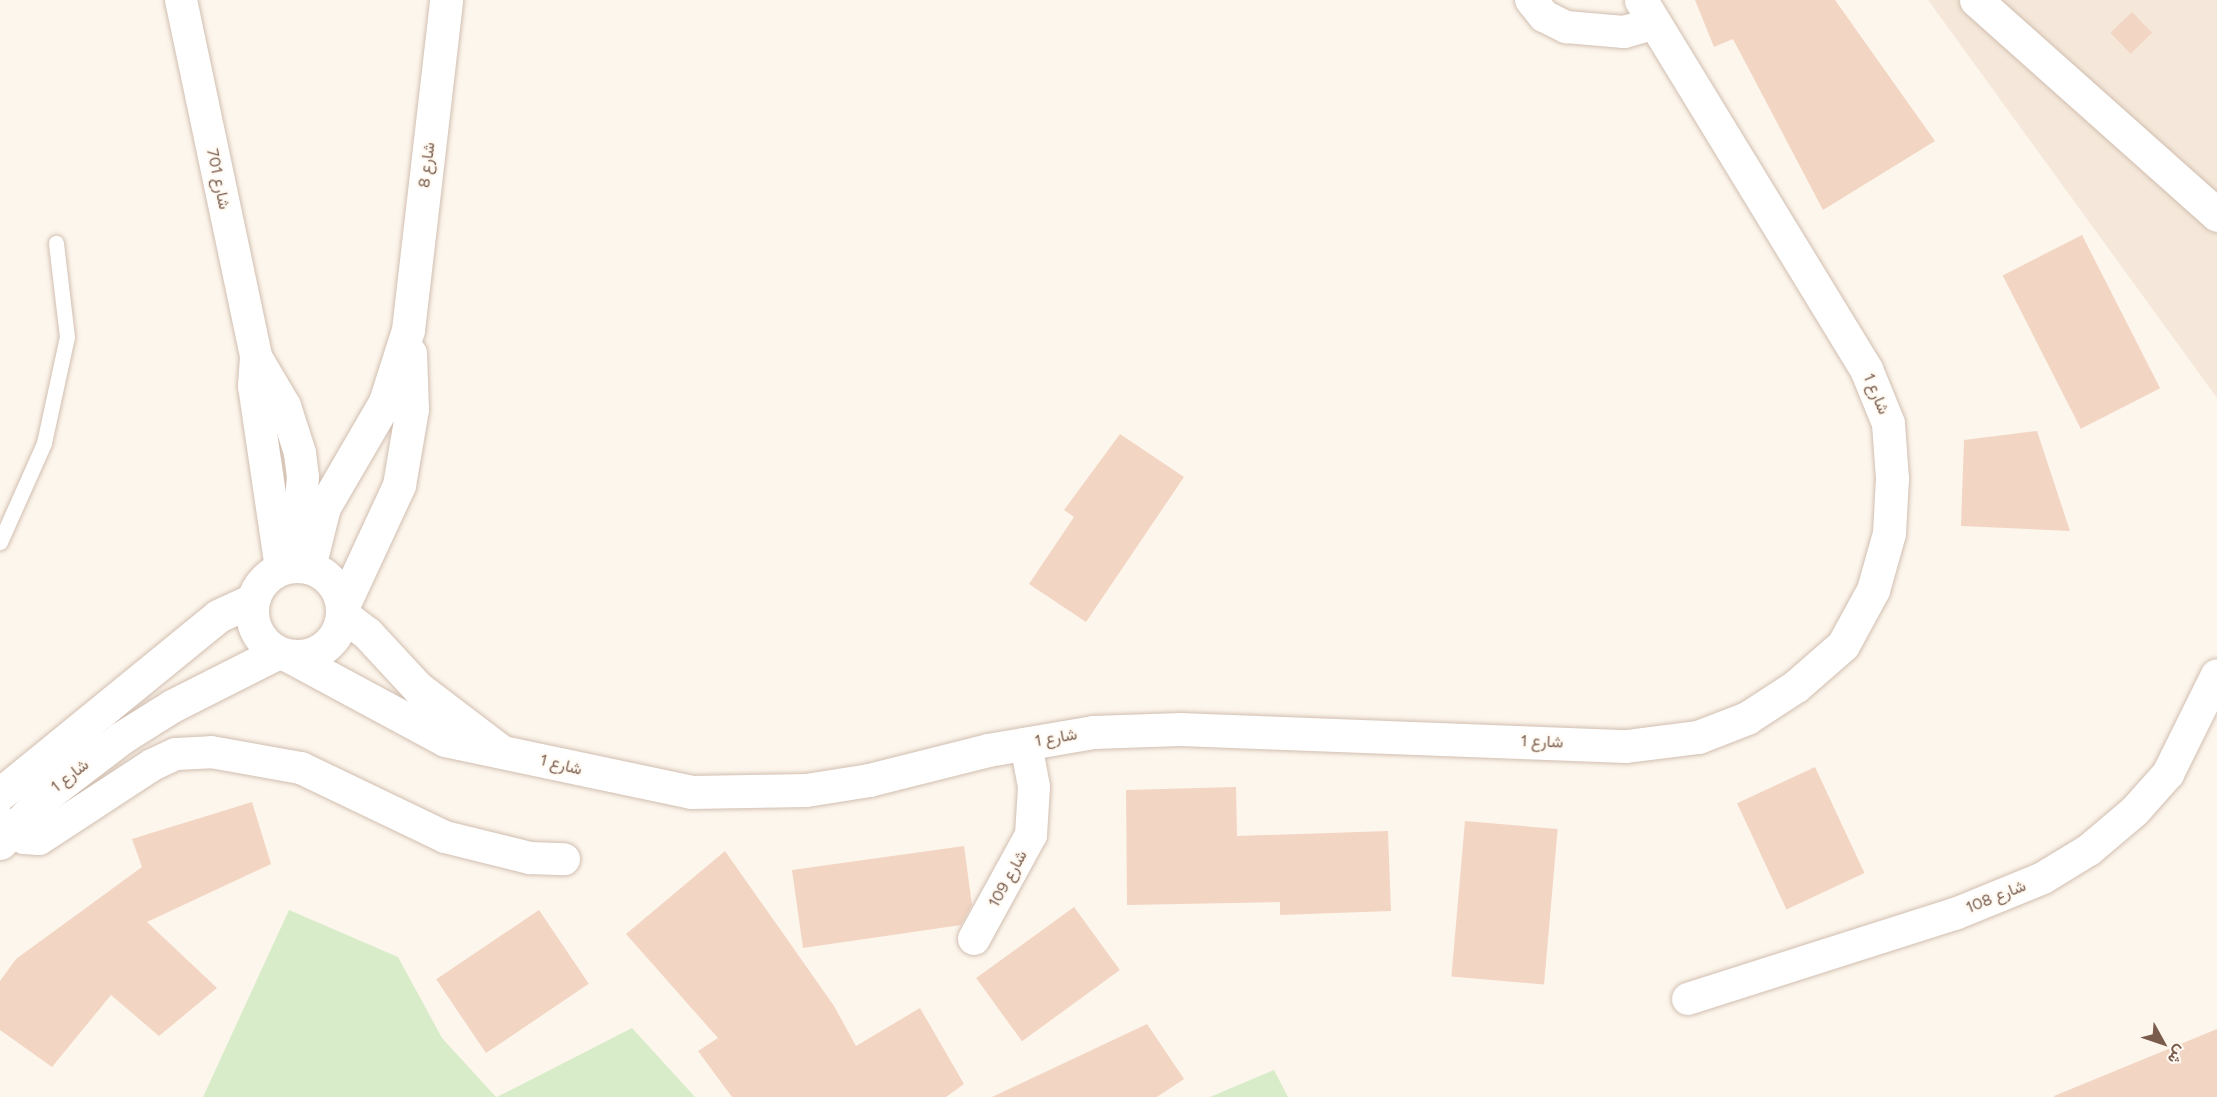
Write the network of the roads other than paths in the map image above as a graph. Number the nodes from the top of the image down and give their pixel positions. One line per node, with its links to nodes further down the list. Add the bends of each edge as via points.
1 (181, 0): 10 (street, شارع 701, via 256,357 285,406 300,453 303,477)
2 (446, 0): 8 (main road, شارع 8)
3 (1531, 0): 5 (street, via 1544,16 1566,27 1624,32)
4 (1976, 0): 6 (main road)
5 (1647, 12): 15 (main road, شارع 1, via 1866,369 1888,423 1892,478 1889,533 1873,590 1842,645 1796,686 1747,718 1698,738 1626,746 1180,729 1093,732)
6 (2217, 215)
7 (56, 243): 9 (lane, via 67,337 44,443)
8 (408, 330): 10 (main road, شارع 8, via 385,402 324,507); 12 (main road, شارع 8, via 412,409 399,485)
9 (0, 542)
10 (295, 567): 11 (main road, via 258,586); 12 (main road, via 332,582)
11 (252, 600): 13 (main road, via 255,631); 17 (main road, شارع 1, via 218,616)
12 (343, 611): 13 (main road, via 331,642 306,656); 16 (main road, شارع 1, via 418,688)
13 (284, 655): 16 (main road, شارع 1, via 425,732 474,748); 18 (main road, شارع 1, via 172,706 121,738)
14 (2217, 675): 21 (street, شارع 108, via 2168,774 2135,811 2071,861 2043,878 1954,914)
15 (1026, 744): 16 (main road, شارع 1, via 868,780 742,792 650,785); 20 (street, شارع 109, via 1034,787 1031,835)
16 (500, 750)
17 (0, 794)
18 (3, 832): 19 (street, via 39,839 152,765 176,754 211,752 301,768 446,837 518,856)
19 (564, 859)
20 (974, 939)
21 (1688, 999)

